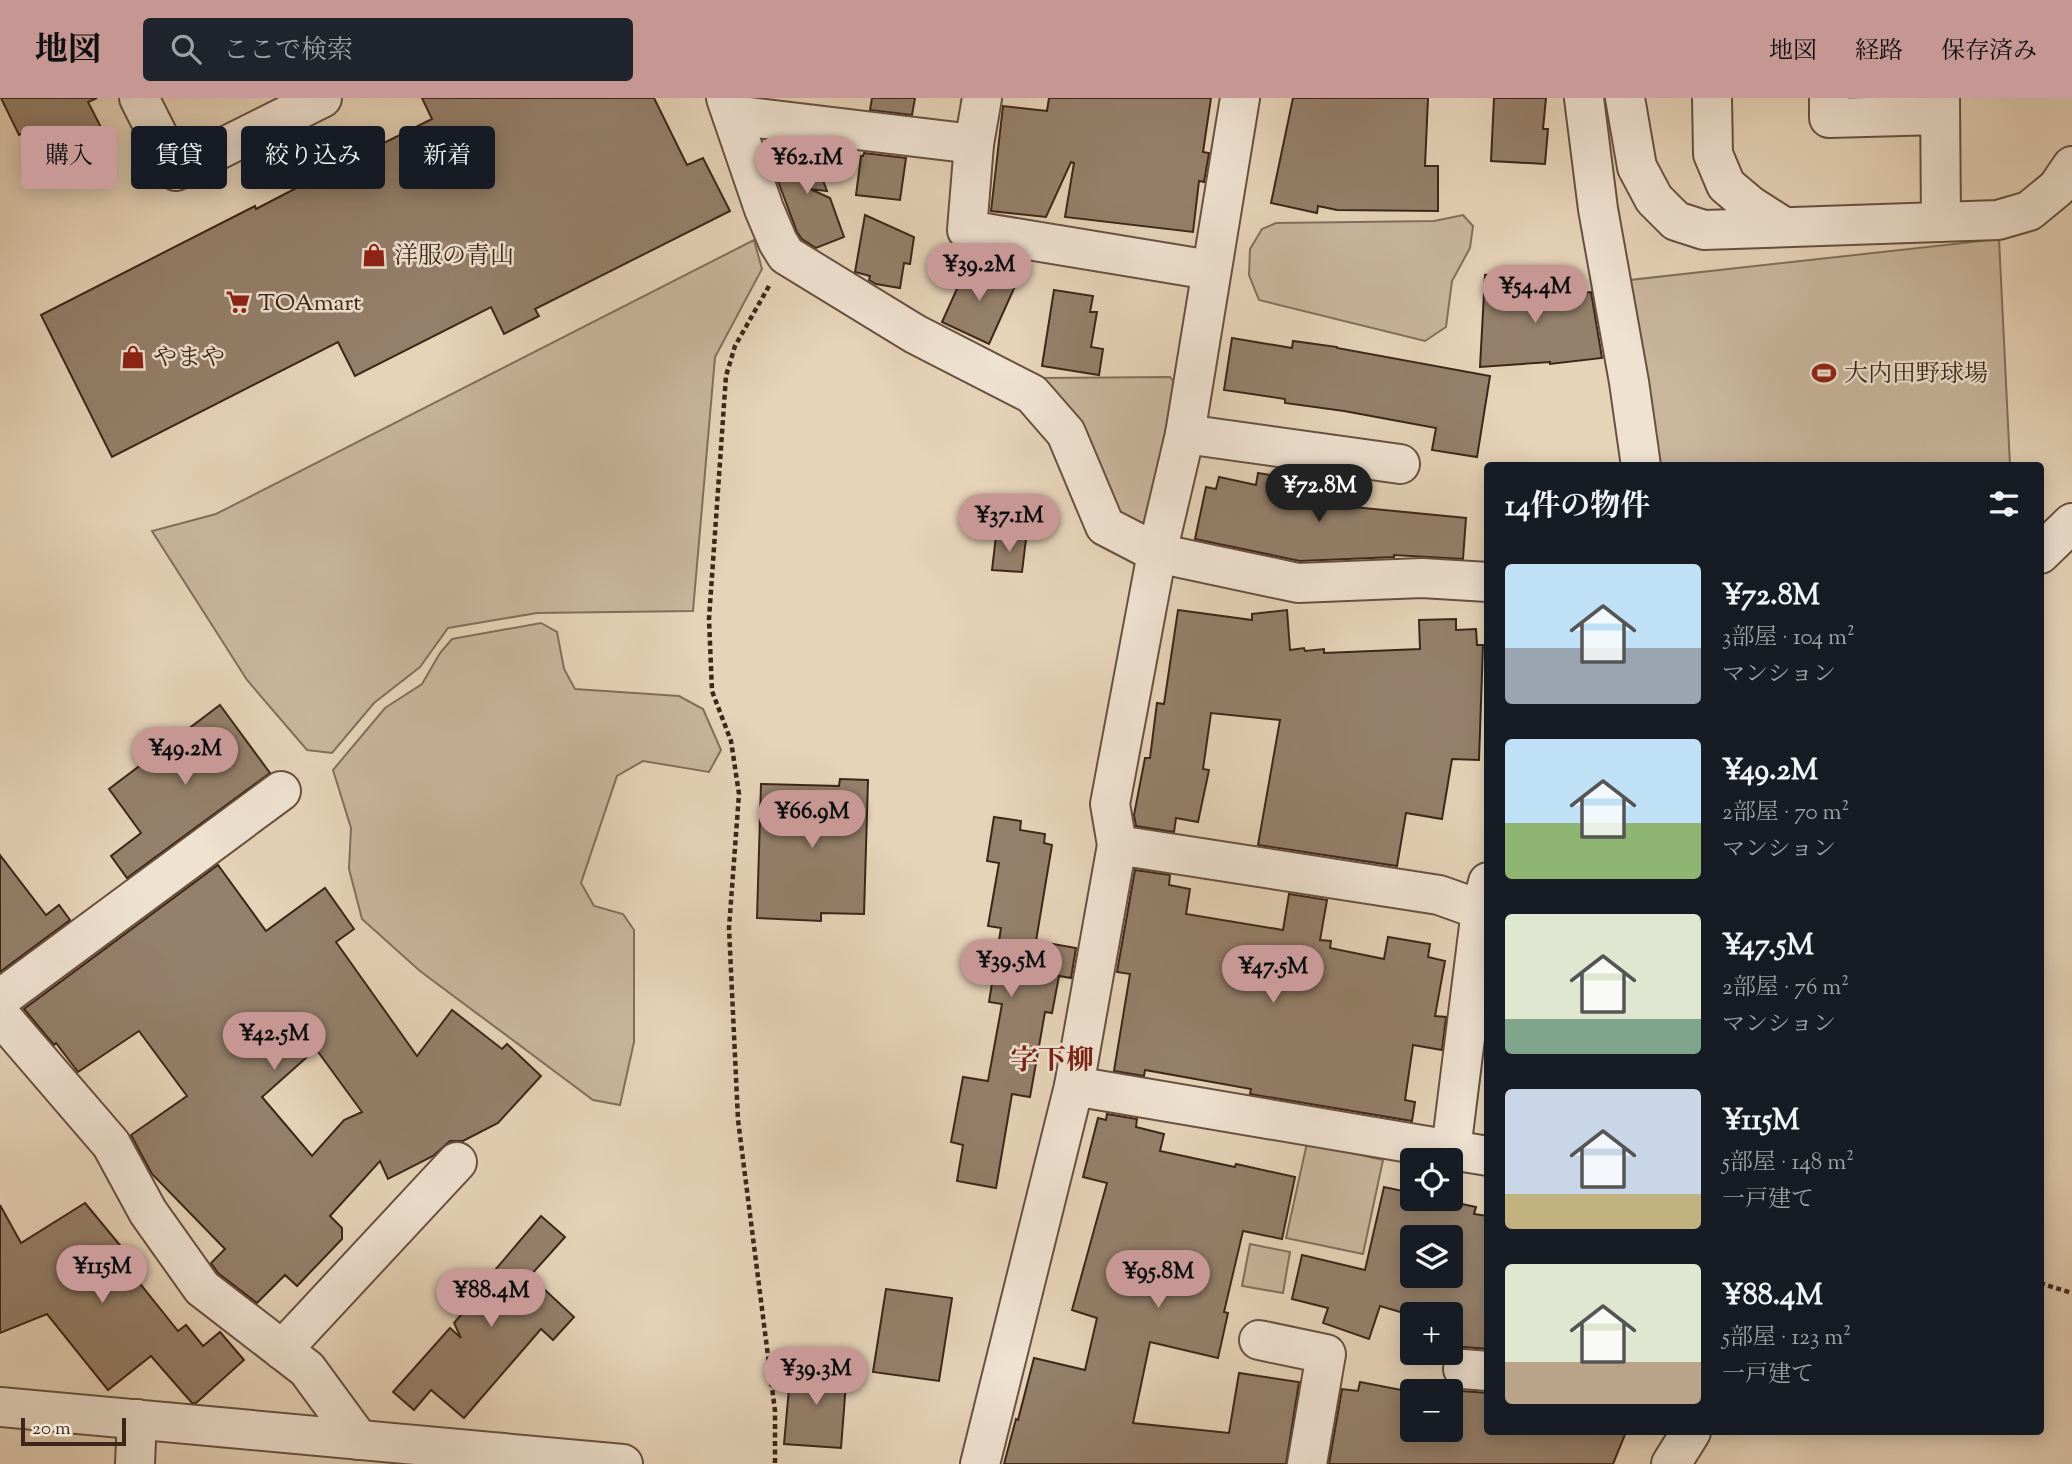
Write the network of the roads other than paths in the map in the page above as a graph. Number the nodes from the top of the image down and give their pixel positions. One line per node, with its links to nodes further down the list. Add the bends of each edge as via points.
1 (139, 98): 8 (street, via 176,171)
2 (982, 98): 11 (street)
3 (1240, 98): 15 (street)
4 (1584, 98): 17 (street)
5 (1625, 98): 14 (street, via 1637,167 1654,199 1676,221 1704,230)
6 (1712, 98): 14 (street, via 1713,154 1726,185)
7 (1829, 98): 9 (street, via 1829,118)
8 (304, 102)
9 (1940, 106): 13 (street)
10 (729, 107): 11 (street); 21 (street, via 764,209 786,256 915,334 1032,394 1066,433 1105,526)
11 (974, 144): 15 (street, via 967,230)
12 (2072, 166): 13 (street, via 2057,188 2029,211 1998,220)
13 (1941, 222): 14 (street)
14 (1784, 228)
15 (1210, 270): 16 (street)
16 (1185, 434): 18 (street); 21 (street)
17 (1640, 462)
18 (1400, 464)
19 (2072, 523): 20 (street)
20 (2044, 550)
21 (1157, 553): 22 (street, via 1298,583 1422,578); 24 (street, via 1110,804)
22 (1484, 582)
23 (281, 791): 26 (street)
24 (1117, 845): 25 (street, via 1439,895); 28 (street)
25 (1484, 896): 29 (street)
26 (0, 999)
27 (0, 1015): 32 (street, via 111,1144 148,1212 201,1288)
28 (1074, 1086): 29 (street); 39 (street)
29 (1469, 1153)
30 (457, 1162): 32 (street)
31 (1259, 1340): 40 (street, via 1326,1354)
32 (282, 1350): 36 (street, via 307,1369)
33 (0, 1407): 34 (street)
34 (137, 1419): 36 (street); 37 (street)
35 (1689, 1435): 41 (street)
36 (349, 1452): 38 (street)
37 (135, 1464)
38 (623, 1464)
39 (980, 1464)
40 (1307, 1464)
41 (1671, 1464)

